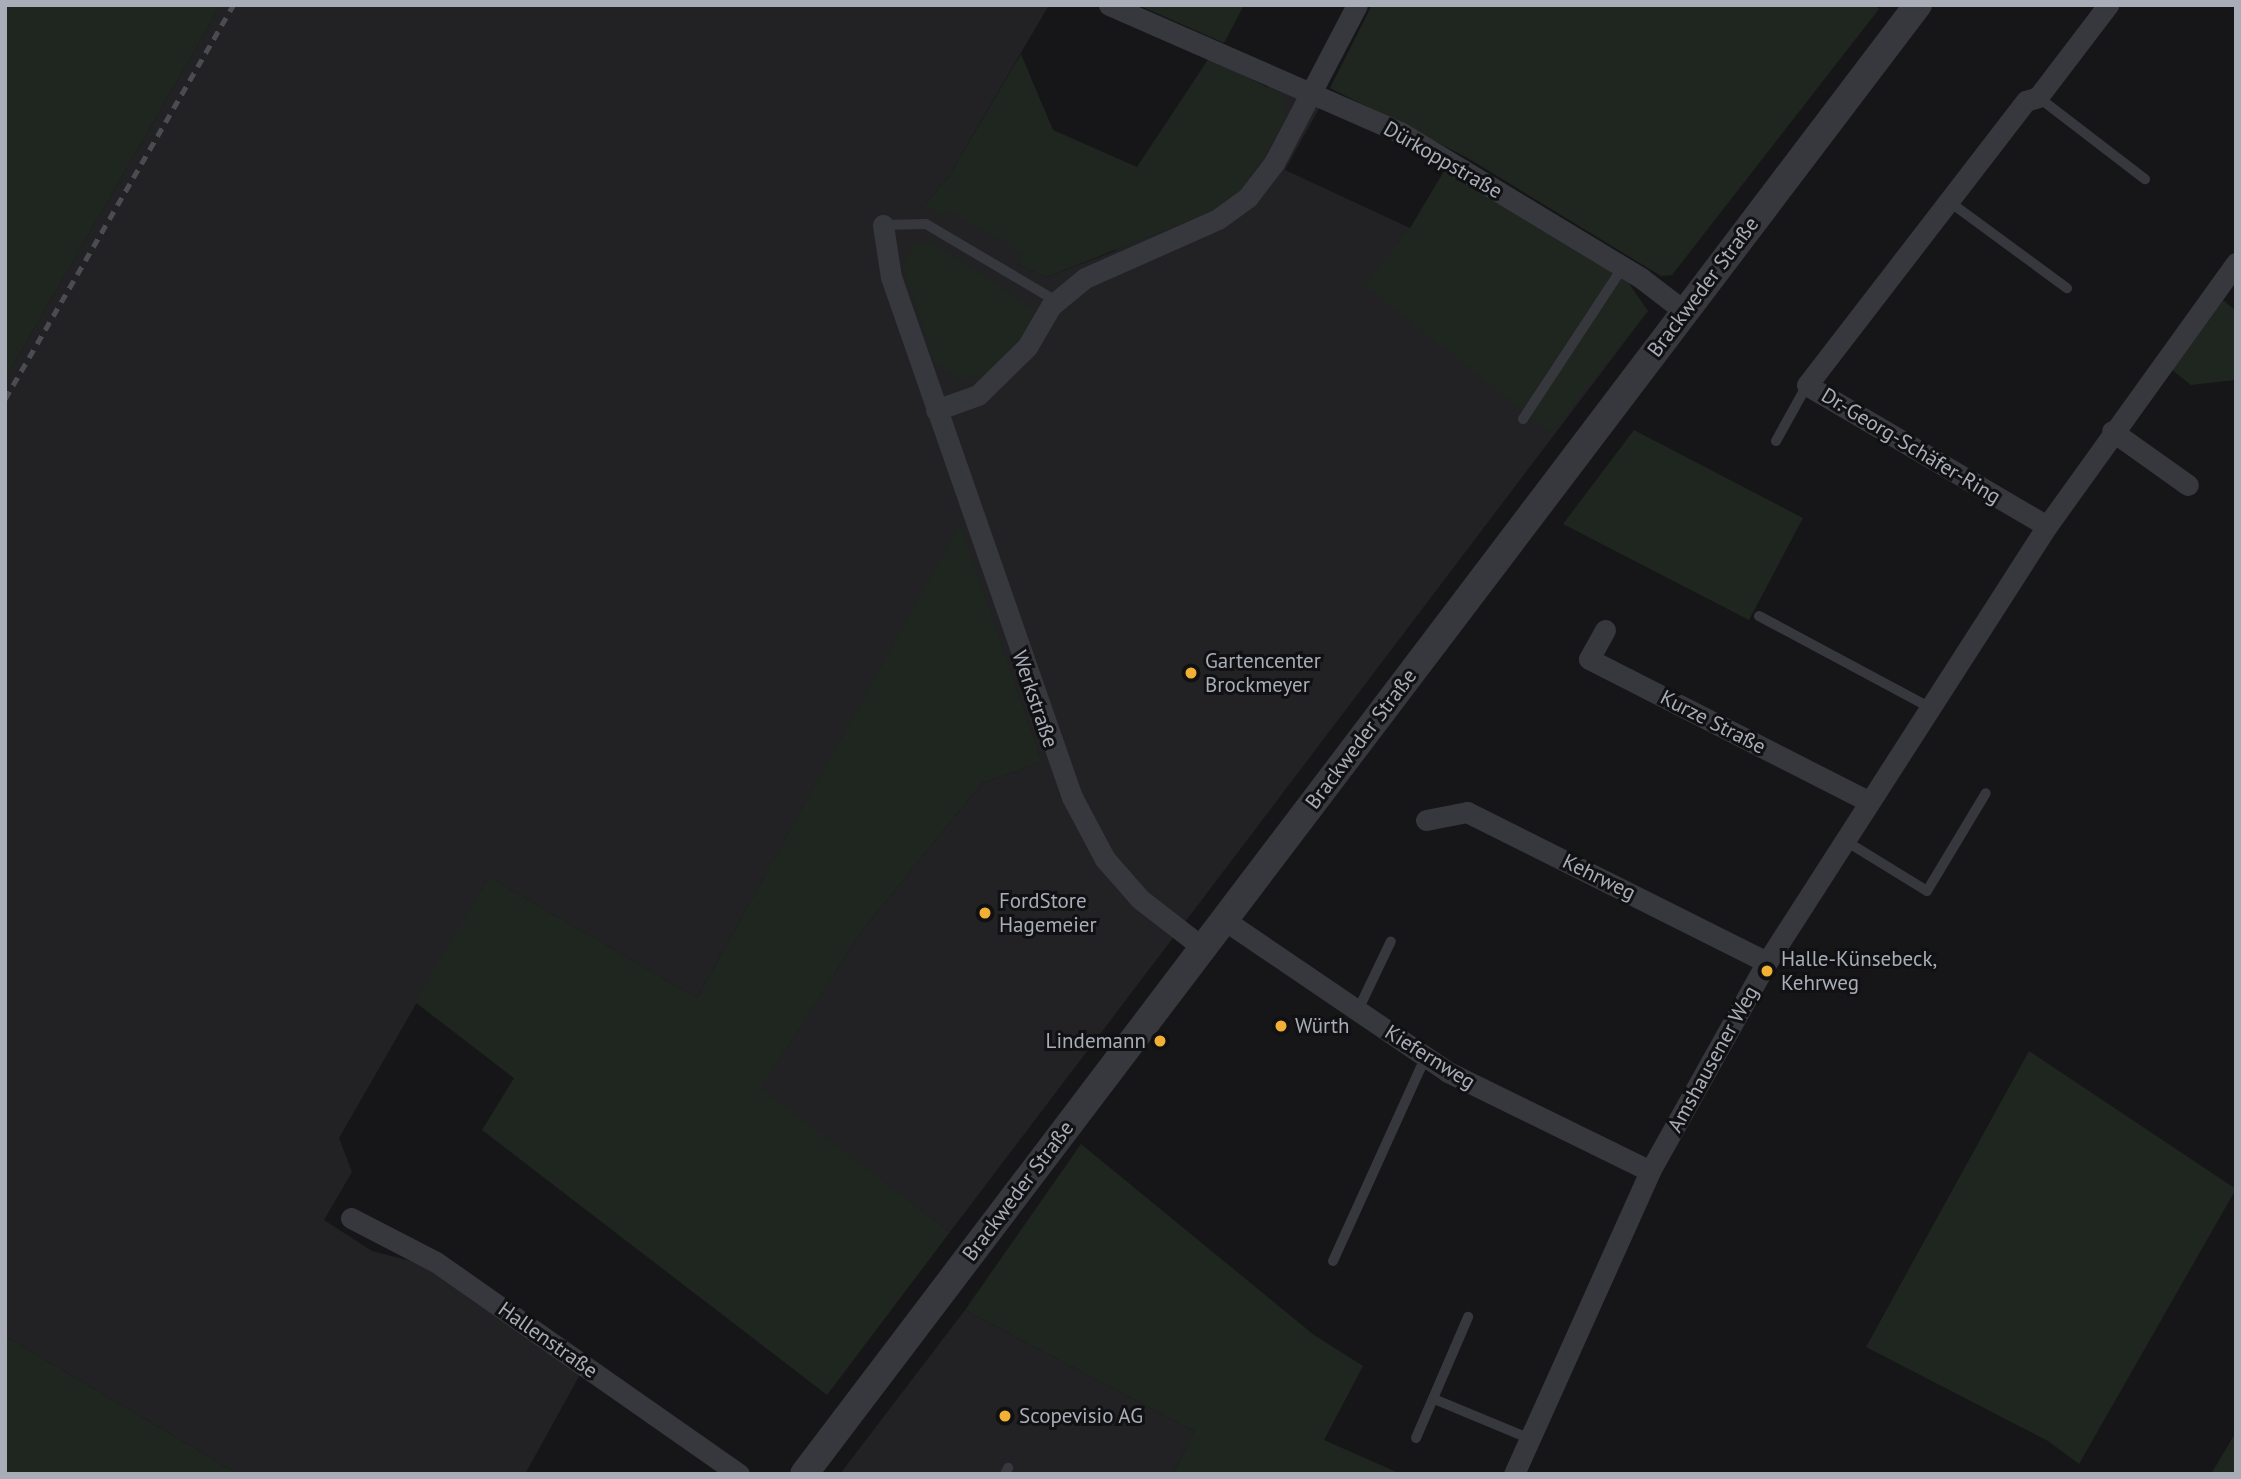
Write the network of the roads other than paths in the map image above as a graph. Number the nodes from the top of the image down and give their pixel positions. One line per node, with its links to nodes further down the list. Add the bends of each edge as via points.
1 (1109, 5): 5 (street, Dürkoppstraße)
2 (1357, 5): 5 (street)
3 (1919, 5): 14 (street, Brackweder Straße)
4 (2108, 5): 6 (street, Dr.-Georg-Schäfer-Ring)
5 (1309, 94): 11 (street, Dürkoppstraße, via 1400,132); 13 (street, via 1274,163 1248,197 1218,219 1085,278)
6 (2038, 97): 7 (lane); 8 (street, Dr.-Georg-Schäfer-Ring, via 2026,101)
7 (2145, 179)
8 (1948, 200): 12 (lane); 15 (street, Dr.-Georg-Schäfer-Ring)
9 (883, 225): 13 (lane, via 926,224); 16 (street, Werkstraße, via 891,277)
10 (2236, 263): 18 (street)
11 (1623, 267): 14 (street, Dürkoppstraße); 17 (lane)
12 (2067, 288)
13 (1056, 301): 16 (street, via 1027,347 978,395)
14 (1684, 311): 29 (street, Brackweder Straße)
15 (1807, 385): 19 (lane); 21 (street, Dr.-Georg-Schäfer-Ring)
16 (936, 410): 31 (street, Werkstraße, via 1072,797 1105,859 1140,899)
17 (1522, 419)
18 (2112, 431): 20 (street); 21 (street)
19 (1776, 441)
20 (2188, 485)
21 (2047, 526): 24 (street, Amshausener Weg)
22 (1759, 616): 24 (lane)
23 (1605, 630): 26 (street, Kurze Straße, via 1589,659)
24 (1929, 707): 26 (street, Amshausener Weg)
25 (1986, 793): 28 (lane, via 1927,891)
26 (1866, 800): 28 (street, Amshausener Weg)
27 (1426, 820): 32 (street, Kehrweg, via 1467,812)
28 (1842, 839): 32 (street, Amshausener Weg)
29 (1223, 919): 31 (street, Brackweder Straße); 33 (street, Kiefernweg)
30 (1391, 941): 33 (lane)
31 (1202, 947): 43 (street, Brackweder Straße)
32 (1767, 962): 35 (street, Amshausener Weg)
33 (1358, 1010): 34 (street, Kiefernweg)
34 (1425, 1058): 35 (street, Kiefernweg); 37 (lane)
35 (1650, 1171): 41 (street, Amshausener Weg)
36 (351, 1218): 42 (street, Hallenstraße, via 436,1262)
37 (1333, 1261)
38 (1468, 1317): 39 (lane)
39 (1434, 1399): 40 (lane); 41 (lane)
40 (1416, 1438)
41 (1528, 1438): 44 (street, Amshausener Weg)
42 (739, 1474)
43 (804, 1474)
44 (1514, 1474)

